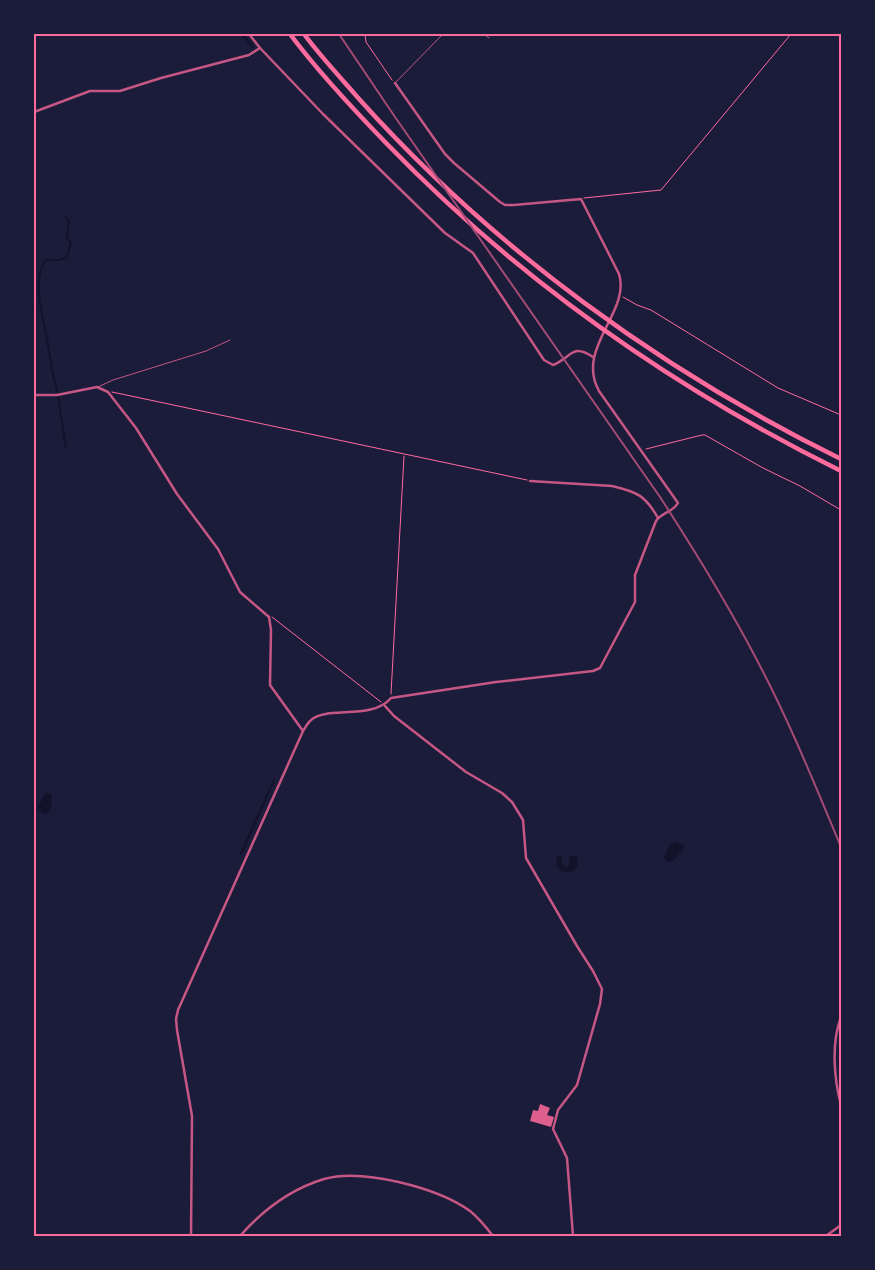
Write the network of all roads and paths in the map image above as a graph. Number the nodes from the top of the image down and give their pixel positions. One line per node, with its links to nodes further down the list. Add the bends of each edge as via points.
1 (249, 34): 9 (street)
2 (290, 34): 23 (highway, via 336,90 429,187 556,294 608,334 707,398)
3 (304, 34): 22 (highway, via 382,124 435,177 482,220 568,289 620,330 710,388)
4 (365, 34): 10 (path, via 366,42)
5 (443, 34): 10 (lane)
6 (484, 34): 8 (lane)
7 (791, 34): 12 (path, via 661,190)
8 (490, 38)
9 (260, 48): 11 (street, via 248,56 120,91 90,91); 15 (street, via 445,233 475,256 544,360 553,365 579,350)
10 (394, 83): 12 (street, via 445,154 500,202 509,205)
11 (34, 112)
12 (581, 199): 13 (street, via 619,274)
13 (620, 295): 15 (street); 19 (path, via 651,310 778,388)
14 (230, 340): 16 (lane)
15 (593, 358): 20 (street, via 596,386)
16 (98, 387): 17 (street); 18 (street)
17 (106, 390): 21 (path); 30 (street, via 218,548 240,592 269,617 270,685)
18 (34, 396)
19 (841, 415)
20 (641, 452): 25 (path, via 702,434); 26 (street, via 678,503)
21 (404, 455): 24 (path); 28 (path)
22 (841, 459)
23 (841, 471)
24 (530, 481): 26 (street, via 626,489 641,496)
25 (841, 510)
26 (658, 518): 28 (street, via 637,568 635,602 600,668)
27 (272, 616): 29 (path)
28 (391, 698): 29 (street)
29 (385, 706): 30 (street, via 317,717); 37 (street, via 466,772 512,802 523,820 526,858 602,989 577,1085 558,1110 553,1129 567,1158)
30 (303, 731): 34 (street, via 176,1019 192,1116)
31 (841, 1018): 32 (street, via 835,1061)
32 (841, 1105)
33 (841, 1225): 38 (street)
34 (191, 1236)
35 (240, 1236): 36 (street, via 263,1212 303,1188 325,1179 353,1176 411,1185 444,1196 474,1215)
36 (494, 1236)
37 (573, 1236)
38 (826, 1236)

